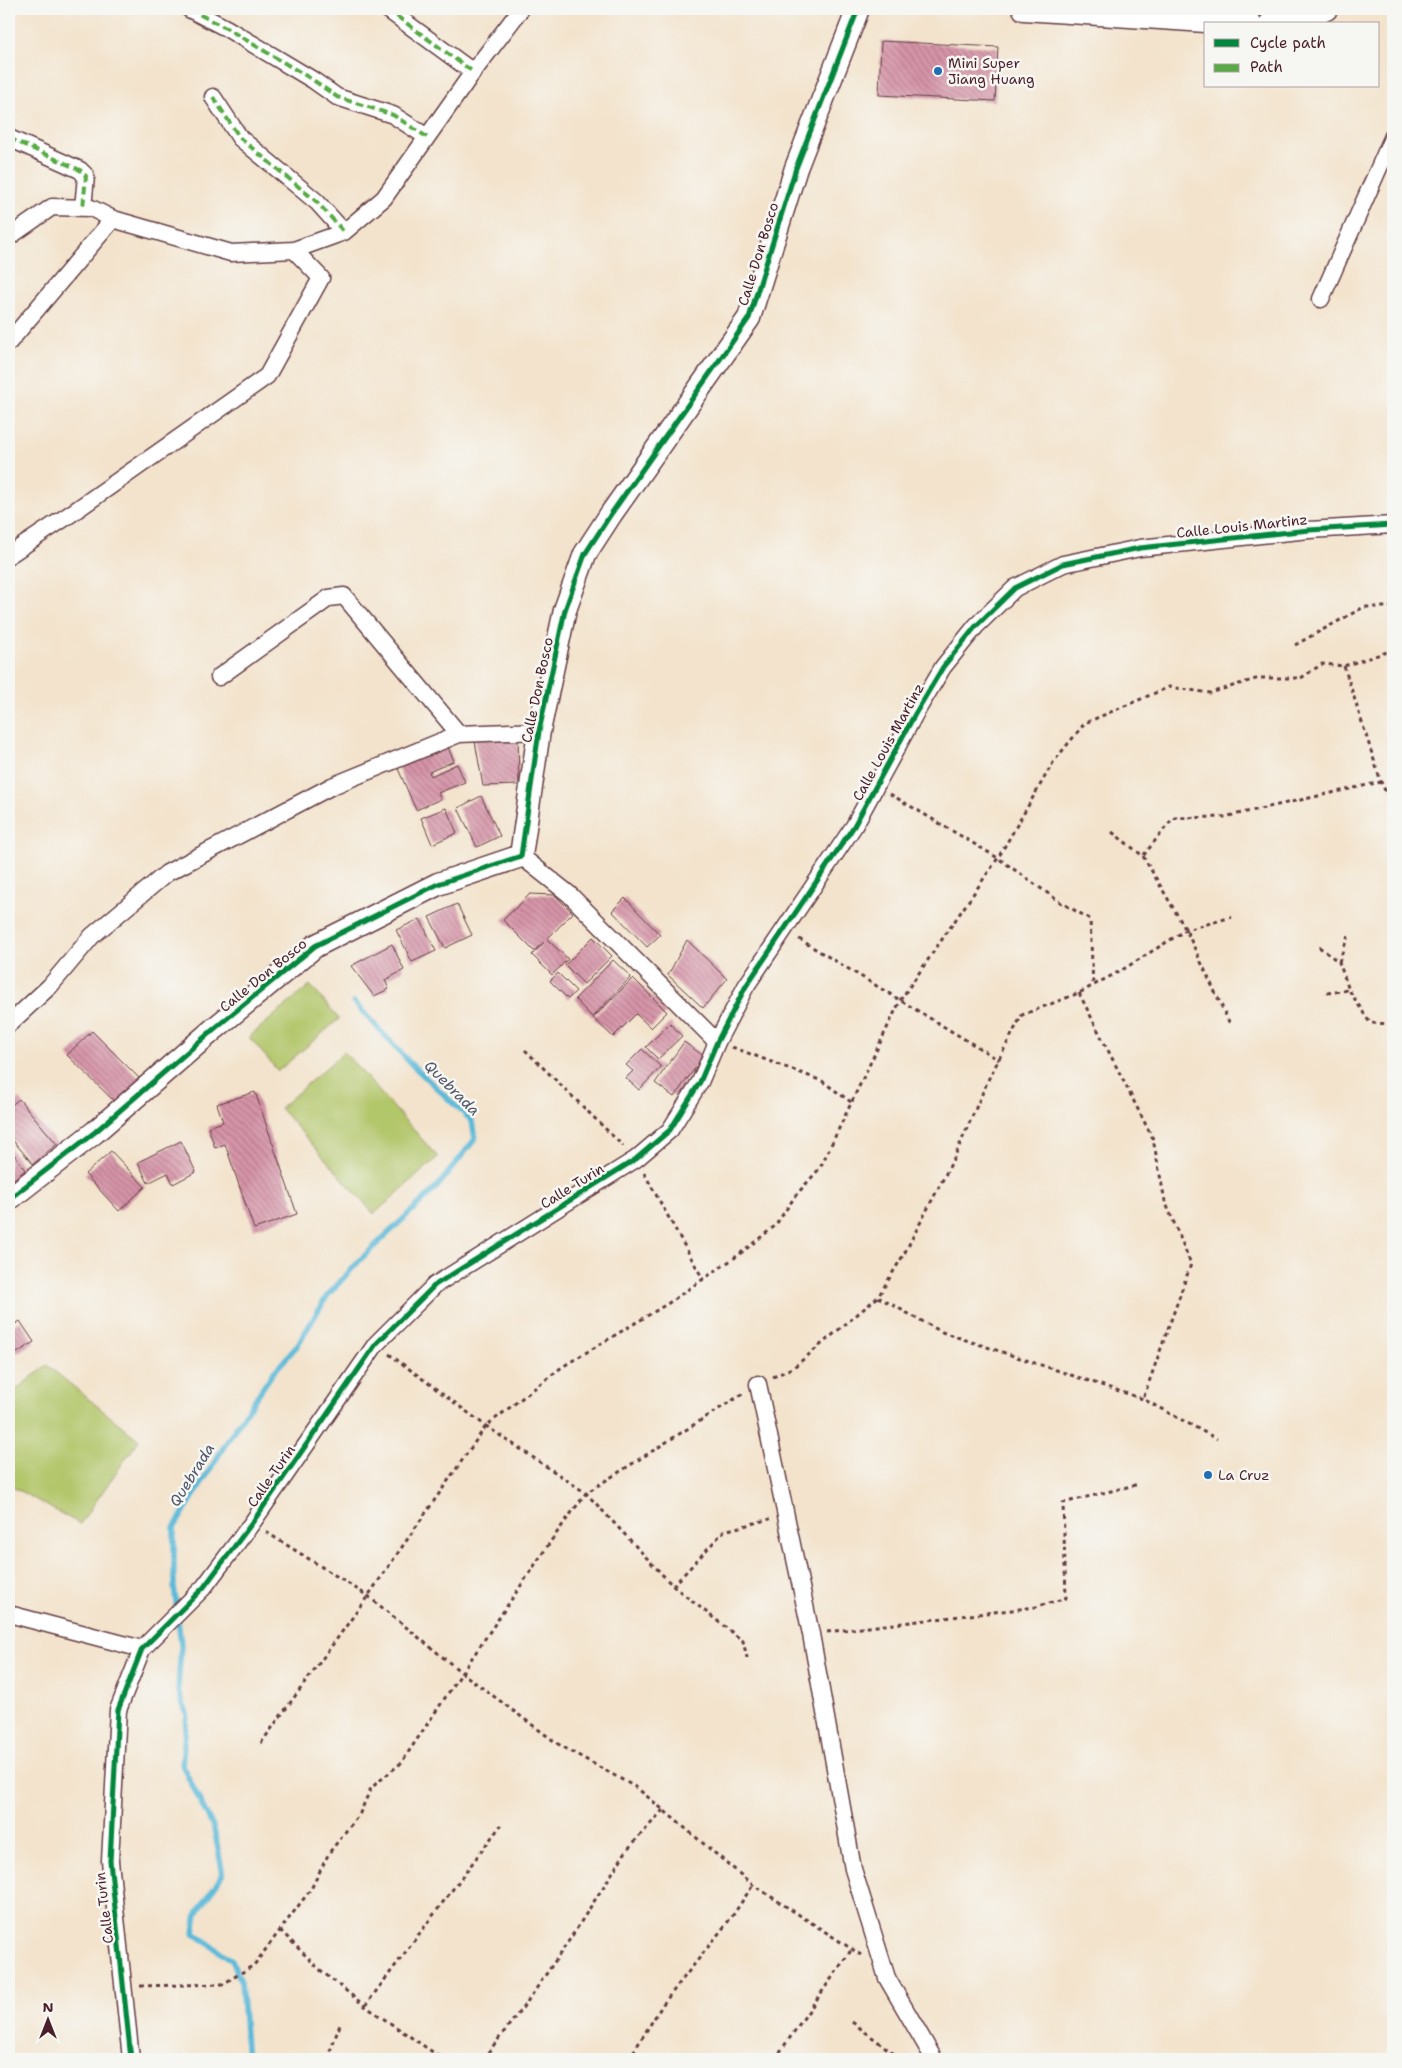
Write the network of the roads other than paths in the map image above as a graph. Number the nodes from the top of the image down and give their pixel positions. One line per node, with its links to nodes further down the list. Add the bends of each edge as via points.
1 (189, 9): 13 (street, via 226,28 337,97 393,115)
2 (387, 9): 10 (street)
3 (521, 9): 10 (street)
4 (858, 9): 25 (street, Calle Don Bosco, via 796,168 749,318 585,554 565,610)
5 (1024, 9): 7 (street)
6 (1326, 9): 9 (street)
7 (1166, 13): 8 (street)
8 (1236, 22)
9 (1291, 22)
10 (473, 72): 13 (street)
11 (213, 97): 17 (street, via 240,138 317,202)
12 (1393, 136): 20 (street)
13 (427, 137): 17 (street, via 384,198)
14 (9, 138): 15 (street, via 80,170 86,176)
15 (83, 208): 16 (street, via 91,208); 18 (street, via 52,207)
16 (113, 220): 19 (street, via 231,253); 21 (street)
17 (344, 232): 19 (street)
18 (9, 237)
19 (294, 250): 23 (street, via 321,278 267,376)
20 (1321, 299)
21 (9, 342)
22 (1393, 525): 29 (street, Calle Louis Martinz, via 1309,530 1140,548 1063,564 1015,588 976,626 943,667 854,826 746,986)
23 (9, 555)
24 (219, 677): 26 (street, via 329,598 344,596)
25 (539, 731): 26 (street); 27 (street, Calle Don Bosco)
26 (459, 734): 28 (street, via 332,786 167,873 92,936 50,986)
27 (521, 856): 29 (street, via 569,894); 30 (street, Calle Don Bosco, via 438,884 315,946 96,1132)
28 (9, 1024)
29 (717, 1042): 33 (street, Calle Turin, via 700,1082 670,1130 636,1159 435,1285 376,1344 204,1588)
30 (9, 1199)
31 (758, 1384): 35 (street, via 811,1634 852,1869 885,1970)
32 (9, 1614): 33 (street)
33 (142, 1649): 34 (street, Calle Turin, via 118,1710 110,1861)
34 (131, 2059)
35 (934, 2059)

